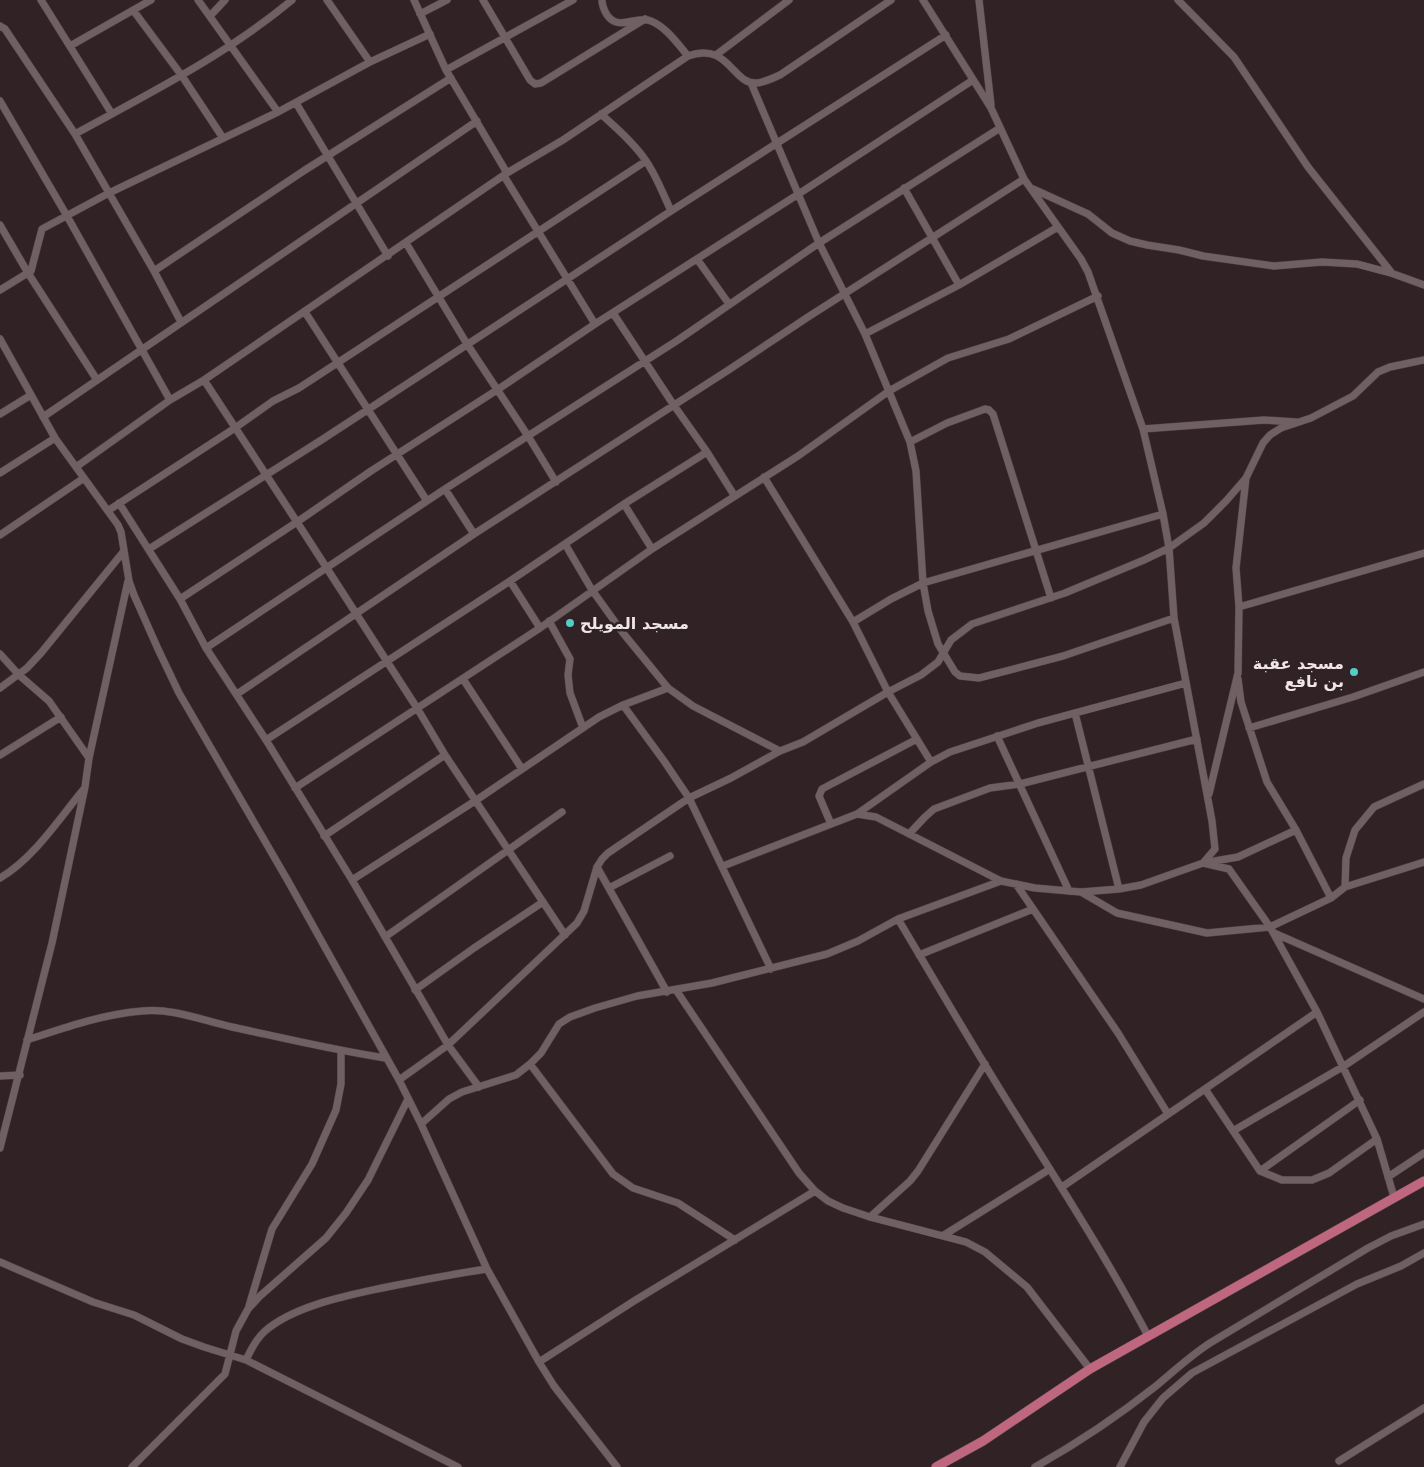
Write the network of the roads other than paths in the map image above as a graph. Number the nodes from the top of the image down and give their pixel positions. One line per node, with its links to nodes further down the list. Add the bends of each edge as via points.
1 (41, 0): 25 (street)
2 (151, 0): 17 (street)
3 (198, 0): 19 (street)
4 (225, 0): 19 (street)
5 (292, 0): 26 (street)
6 (327, 0): 29 (street)
7 (414, 0): 18 (street)
8 (447, 0): 18 (street)
9 (483, 0): 24 (street)
10 (573, 0): 24 (street)
11 (602, 0): 20 (street, via 610,18 620,24)
12 (789, 0): 27 (street)
13 (891, 0): 34 (street, via 780,75)
14 (923, 0): 23 (street)
15 (979, 0): 37 (street)
16 (1178, 0): 66 (street, via 1234,57 1308,167)
17 (133, 10): 25 (street); 31 (street)
18 (420, 14): 22 (street)
19 (210, 16): 26 (street)
20 (645, 19): 24 (street, via 538,84 530,80); 28 (street, via 664,29)
21 (2, 29): 43 (street)
22 (430, 34): 29 (street); 30 (street)
23 (946, 35): 33 (street); 45 (street)
24 (505, 38): 30 (street)
25 (70, 46): 39 (street)
26 (231, 46): 31 (street); 38 (street)
27 (716, 54): 28 (street, via 707,52); 34 (street)
28 (688, 56): 40 (street)
29 (370, 62): 36 (street)
30 (446, 70): 32 (street)
31 (182, 76): 39 (street); 44 (street)
32 (451, 78): 41 (street); 46 (street)
33 (973, 80): 37 (street); 53 (street)
34 (751, 83): 45 (street)
35 (0, 101): 56 (street)
36 (296, 103): 38 (street); 46 (street)
37 (991, 108): 42 (street)
38 (278, 112): 44 (street)
39 (112, 114): 43 (street)
40 (601, 114): 47 (street); 48 (street)
41 (477, 121): 48 (street); 54 (street)
42 (1000, 128): 49 (street); 50 (street)
43 (75, 134): 52 (street)
44 (223, 138): 52 (street)
45 (776, 143): 53 (street); 55 (street)
46 (327, 155): 54 (street); 65 (street)
47 (646, 161): 55 (street); 59 (street)
48 (506, 175): 59 (street); 61 (street)
49 (1024, 179): 51 (street); 60 (street)
50 (904, 188): 60 (street); 62 (street)
51 (1031, 188): 58 (street); 66 (street, via 1088,214 1112,233 1147,245 1274,266 1340,262)
52 (109, 193): 56 (street); 65 (street)
53 (798, 195): 62 (street); 64 (street)
54 (356, 203): 63 (street); 78 (street)
55 (671, 211): 68 (street)
56 (67, 216): 67 (street, via 40,231 33,268); 83 (street)
57 (0, 225): 67 (street)
58 (1058, 227): 69 (street); 74 (street, via 1081,259)
59 (538, 232): 68 (street); 73 (street)
60 (932, 238): 69 (street); 72 (street)
61 (406, 243): 63 (street); 73 (street)
62 (819, 243): 72 (street); 75 (street)
63 (388, 256): 76 (street)
64 (697, 259): 75 (street); 77 (street)
65 (154, 271): 78 (street)
66 (1391, 272): 70 (street)
67 (28, 273): 71 (street); 88 (street)
68 (567, 278): 79 (street); 82 (street)
69 (958, 285): 80 (street)
70 (1424, 285)
71 (0, 290)
72 (845, 294): 80 (street); 94 (street)
73 (439, 296): 82 (street); 87 (street)
74 (1098, 296): 91 (street, via 1009,339 948,358); 100 (street)
75 (729, 304): 85 (street)
76 (304, 312): 87 (street); 89 (street)
77 (614, 313): 79 (street); 85 (street)
78 (181, 322): 83 (street)
79 (595, 324): 90 (street)
80 (865, 334): 91 (street)
81 (0, 340): 84 (street)
82 (467, 344): 90 (street); 95 (street)
83 (141, 350): 88 (street); 93 (street)
84 (3, 353): 92 (street)
85 (645, 360): 94 (street); 101 (street)
86 (1424, 360): 98 (street, via 1378,372 1353,396)
87 (336, 362): 95 (street); 99 (street)
88 (97, 380): 97 (street)
89 (204, 380): 93 (street); 99 (street)
90 (497, 390): 101 (street); 105 (street)
91 (889, 391): 103 (street); 109 (street)
92 (31, 395): 96 (street); 97 (street)
93 (170, 400): 106 (street)
94 (674, 404): 104 (street); 112 (street)
95 (368, 409): 105 (street); 108 (street)
96 (0, 414)
97 (43, 417): 102 (street)
98 (1299, 422): 100 (street, via 1264,420); 111 (street, via 1270,435)
99 (235, 428): 108 (street); 116 (street)
100 (1143, 429): 119 (street)
101 (528, 436): 112 (street); 113 (street)
102 (55, 438): 106 (street); 107 (street)
103 (910, 442): 127 (street, via 947,423 989,410 993,414); 133 (street, via 916,472)
104 (707, 452): 114 (street); 117 (street)
105 (396, 454): 115 (street); 120 (street)
106 (76, 467): 110 (street)
107 (0, 473)
108 (267, 475): 120 (street); 125 (street)
109 (764, 477): 114 (street); 141 (street)
110 (84, 478): 118 (street); 122 (street)
111 (1246, 478): 124 (street, via 1204,523); 137 (street, via 1236,568)
112 (556, 482): 121 (street)
113 (445, 489): 115 (street); 121 (street)
114 (734, 496): 126 (street)
115 (427, 501): 130 (street)
116 (119, 503): 118 (street); 125 (street)
117 (624, 504): 123 (street); 126 (street)
118 (109, 510): 128 (street, via 121,532)
119 (1163, 514): 124 (street); 127 (street)
120 (298, 522): 130 (street); 136 (street)
121 (474, 534): 138 (street)
122 (0, 535)
123 (565, 544): 131 (street); 134 (street)
124 (1169, 548): 135 (street); 139 (street)
125 (149, 549): 136 (street)
126 (652, 549): 134 (street)
127 (1035, 550): 133 (street); 135 (street)
128 (124, 551): 132 (street); 149 (street, via 41,653)
129 (1424, 553): 137 (street)
130 (327, 569): 138 (street); 143 (street)
131 (510, 580): 142 (street); 146 (street)
132 (128, 581): 169 (street); 219 (street, via 179,693 288,881)
133 (923, 583): 141 (street); 144 (street, via 934,634)
134 (592, 590): 140 (street); 153 (street)
135 (1051, 598): 144 (street, via 972,624 951,640)
136 (180, 599): 143 (street)
137 (1239, 607): 148 (street)
138 (356, 615): 146 (street); 155 (street)
139 (1174, 618): 144 (street, via 1063,656 979,678 960,676); 151 (street)
140 (549, 621): 142 (street); 160 (street, via 570,659 570,693)
141 (853, 622): 154 (street)
142 (540, 628): 150 (street)
143 (206, 648): 155 (street)
144 (943, 653): 154 (street, via 921,675)
145 (0, 654): 149 (street)
146 (386, 661): 157 (street); 165 (street)
147 (1424, 672): 161 (street)
148 (1238, 673): 161 (street, via 1241,702); 177 (street)
149 (19, 675): 152 (street); 159 (street, via 44,696)
150 (463, 678): 157 (street); 172 (street)
151 (1186, 683): 158 (street); 164 (street)
152 (0, 688)
153 (668, 688): 156 (street); 166 (street, via 693,706)
154 (888, 692): 163 (street); 166 (street, via 803,742)
155 (236, 694): 165 (street)
156 (623, 705): 160 (street); 178 (street)
157 (417, 708): 168 (street); 176 (street)
158 (1075, 713): 162 (street); 171 (street)
159 (61, 717): 167 (street); 169 (street)
160 (583, 728): 172 (street)
161 (1249, 728): 183 (street, via 1267,782)
162 (997, 736): 170 (street); 173 (street)
163 (916, 739): 170 (street); 182 (street, via 822,789 819,796)
164 (1197, 739): 171 (street); 177 (street)
165 (266, 740): 176 (street)
166 (780, 751): 178 (street)
167 (0, 755)
168 (445, 755): 179 (street); 185 (street)
169 (89, 758): 175 (street)
170 (931, 762): 181 (street)
171 (1089, 767): 173 (street); 198 (street)
172 (522, 769): 179 (street)
173 (1020, 784): 184 (street, via 990,788 934,810); 199 (street)
174 (1424, 784): 196 (street, via 1374,807 1355,830 1346,858)
175 (85, 787): 192 (street, via 28,856); 216 (street, via 43,985)
176 (295, 788): 185 (street)
177 (1208, 797): 189 (street, via 1215,849)
178 (689, 798): 190 (street); 191 (street, via 608,853)
179 (475, 801): 186 (street); 193 (street)
180 (562, 812): 186 (street)
181 (858, 814): 182 (street); 184 (street, via 876,817)
182 (831, 824): 190 (street)
183 (1296, 830): 189 (street, via 1238,857); 201 (street)
184 (909, 834): 194 (street)
185 (324, 836): 193 (street)
186 (510, 850): 202 (street); 207 (street)
187 (670, 856): 197 (street)
188 (1424, 862): 196 (street)
189 (1203, 863): 198 (street, via 1141,885); 205 (street, via 1229,869)
190 (723, 866): 209 (street)
191 (597, 867): 197 (street); 206 (street, via 584,911)
192 (0, 878)
193 (352, 880): 207 (street)
194 (1001, 881): 195 (street); 204 (street)
195 (1016, 884): 199 (street); 203 (street)
196 (1345, 887): 201 (street)
197 (609, 888): 212 (street)
198 (1119, 889): 200 (street)
199 (1069, 891): 200 (street)
200 (1081, 892): 205 (street, via 1117,913 1207,932)
201 (1331, 898): 205 (street)
202 (544, 902): 206 (street); 210 (street)
203 (1033, 909): 208 (street); 230 (street, via 1118,1033)
204 (898, 919): 208 (street); 209 (street, via 827,954)
205 (1272, 930): 213 (street); 214 (street)
206 (565, 935): 217 (street)
207 (385, 937): 210 (street)
208 (919, 955): 221 (street)
209 (771, 969): 211 (street)
210 (415, 990): 217 (street)
211 (676, 990): 212 (street); 241 (street, via 799,1173)
212 (667, 992): 220 (street, via 637,996 570,1017 559,1024)
213 (1424, 999)
214 (1317, 1012): 222 (street); 227 (street)
215 (1424, 1012): 222 (street)
216 (27, 1040): 218 (street, via 118,1015 156,1011 182,1014); 223 (street)
217 (448, 1045): 225 (street); 226 (street)
218 (341, 1051): 219 (street); 250 (street, via 341,1084 336,1110 308,1171 272,1229)
219 (385, 1058): 225 (street)
220 (530, 1064): 226 (street, via 516,1075); 246 (street, via 613,1174 633,1188 678,1203)
221 (985, 1064): 236 (street); 243 (street, via 918,1171)
222 (1344, 1066): 229 (street); 232 (street)
223 (20, 1075): 224 (street); 234 (street)
224 (0, 1076)
225 (398, 1080): 228 (street)
226 (479, 1087): 231 (street, via 449,1099)
227 (1205, 1089): 230 (street); 232 (street)
228 (408, 1099): 231 (street); 250 (street, via 368,1180 346,1213 326,1238)
229 (1360, 1100): 233 (street); 237 (street)
230 (1168, 1114): 240 (street)
231 (422, 1124): 249 (street)
232 (1233, 1131): 237 (street)
233 (1378, 1139): 237 (street, via 1329,1173 1312,1180 1282,1180); 238 (street)
234 (0, 1148)
235 (1424, 1153): 238 (street)
236 (1050, 1169): 240 (street); 245 (street)
237 (1260, 1171)
238 (1388, 1178): 242 (street)
239 (1424, 1181): 242 (main road)
240 (1062, 1187): 251 (street)
241 (815, 1191): 243 (street, via 828,1201); 246 (street)
242 (1394, 1197): 251 (main road)
243 (870, 1217): 245 (street)
244 (1424, 1224): 255 (street, via 1368,1248)
245 (944, 1236): 256 (street, via 985,1252 1027,1287)
246 (735, 1240): 254 (street)
247 (1424, 1253): 257 (street, via 1357,1284)
248 (0, 1262): 252 (street, via 93,1302 134,1315 189,1342)
249 (487, 1269): 253 (street, via 368,1291 306,1309 265,1332); 254 (street)
250 (248, 1309): 252 (street, via 236,1331)
251 (1148, 1336): 256 (main road)
252 (230, 1355): 253 (street); 260 (street, via 227,1370 219,1381)
253 (246, 1360): 261 (street)
254 (539, 1362): 262 (street)
255 (1184, 1362): 257 (street); 264 (street, via 1078,1443)
256 (1090, 1369): 263 (main road, via 982,1441)
257 (1192, 1373): 265 (street, via 1163,1398 1149,1416)
258 (1424, 1408): 259 (street)
259 (1339, 1461)
260 (132, 1467)
261 (458, 1467)
262 (617, 1467)
263 (936, 1467)
264 (1035, 1467)
265 (1120, 1467)

